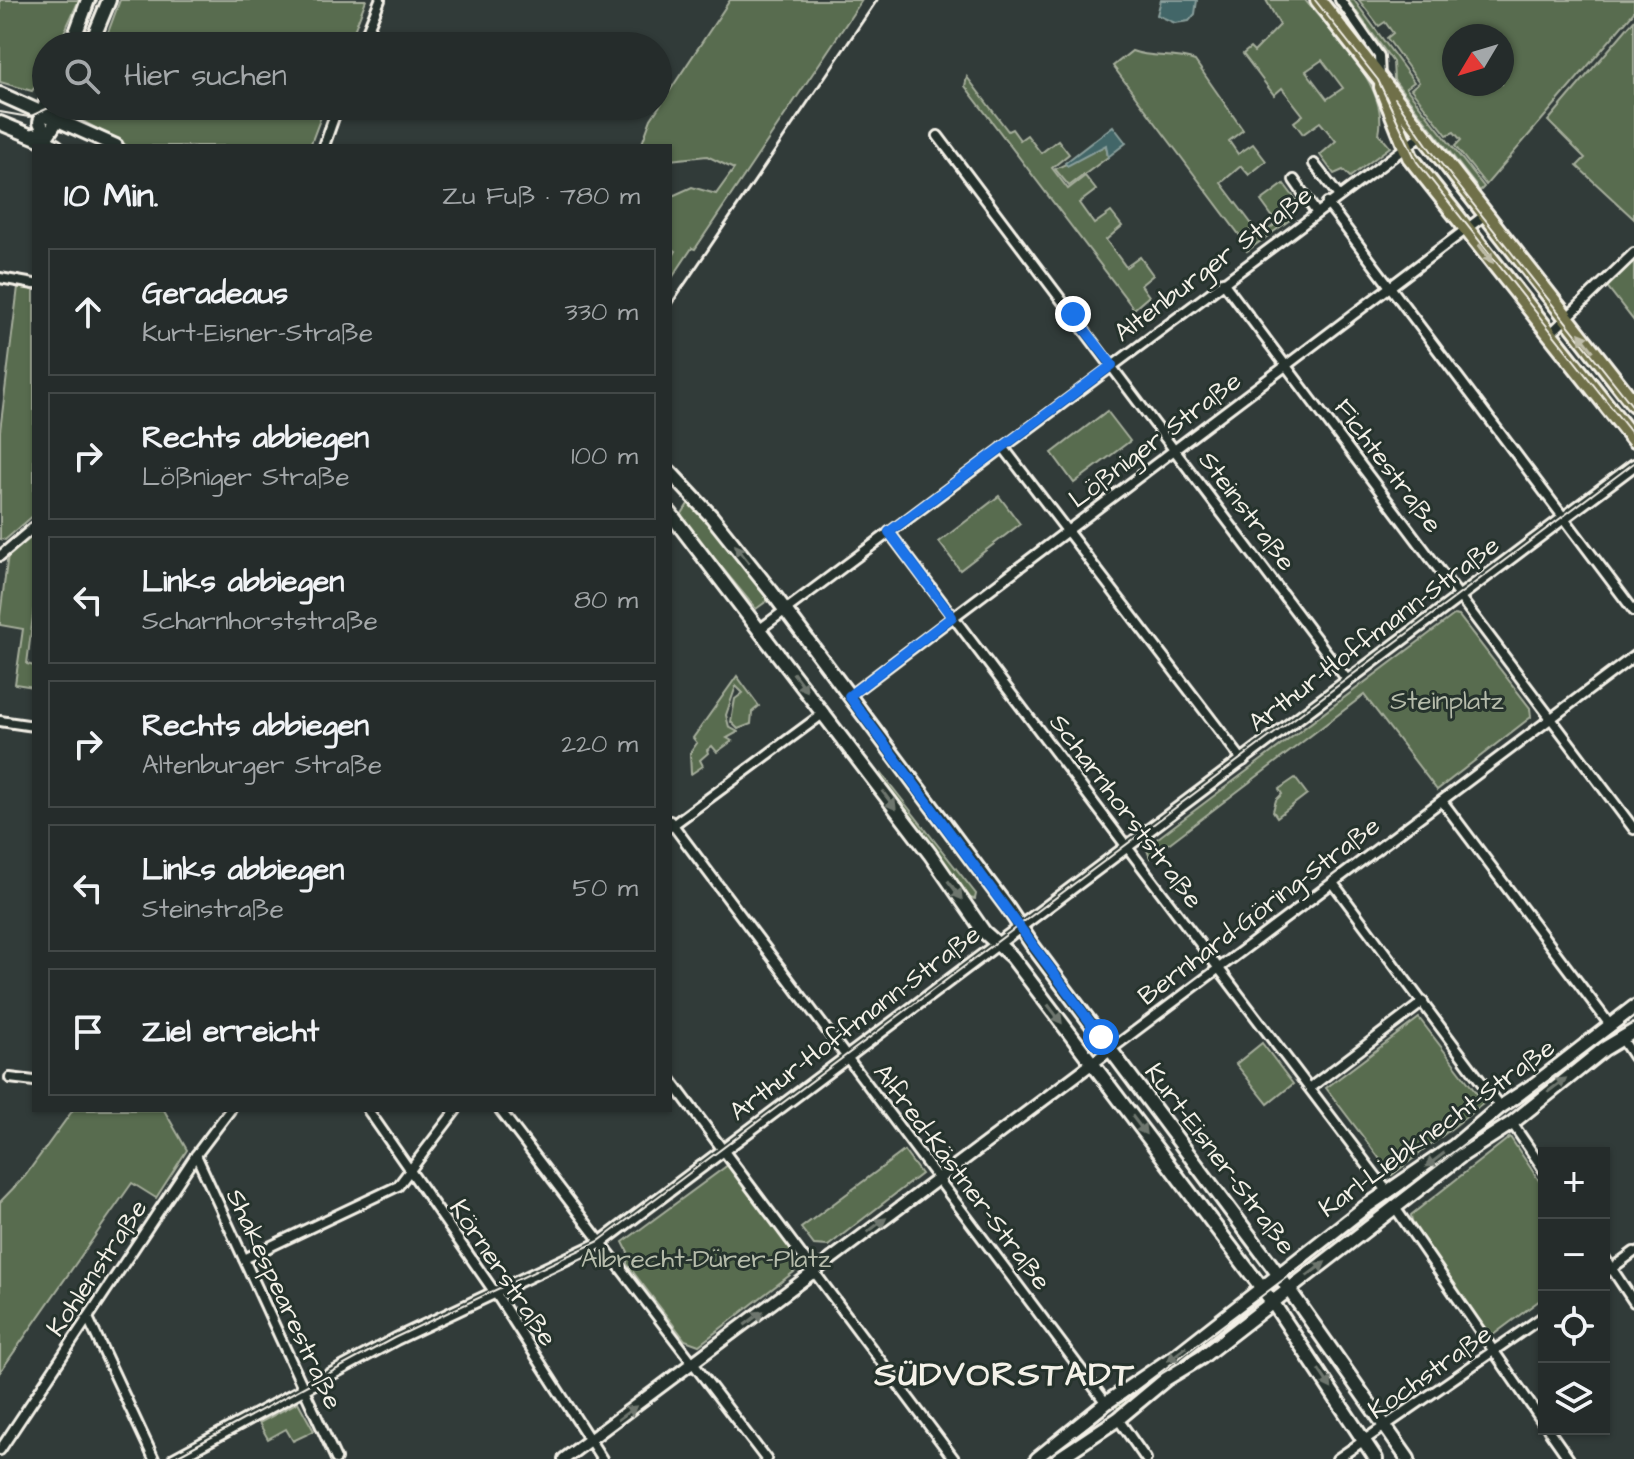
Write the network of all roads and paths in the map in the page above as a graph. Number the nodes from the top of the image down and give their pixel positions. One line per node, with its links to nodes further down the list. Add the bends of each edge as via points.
1 (88, 0): 6 (main road)
2 (109, 0): 7 (main road)
3 (380, 0): 8 (street)
4 (1318, 0): 9 (main road)
5 (1340, 0): 9 (street, via 1381,59)
6 (76, 32)
7 (96, 32)
8 (367, 32)
9 (1379, 79): 17 (main road); 22 (main road)
10 (0, 94): 11 (main road)
11 (32, 103)
12 (40, 120): 19 (main road)
13 (60, 120): 19 (main road)
14 (63, 120): 20 (main road)
15 (333, 120): 21 (street)
16 (0, 123): 19 (main road)
17 (1422, 135): 22 (street, Altenburger Straße); 28 (main road)
18 (938, 136): 37 (street, Steinstraße)
19 (50, 141)
20 (112, 144)
21 (325, 144)
22 (1404, 148): 25 (street, Altenburger Straße); 29 (main road)
23 (1314, 164): 25 (street)
24 (1294, 180): 27 (street)
25 (1338, 195): 26 (street, Altenburger Straße)
26 (1327, 203): 27 (street, Altenburger Straße); 34 (street)
27 (1316, 212): 32 (street, Altenburger Straße)
28 (1485, 215): 29 (street, Lößniger Straße); 35 (main road)
29 (1467, 230): 34 (street, Lößniger Straße); 36 (main road, one-way to 36)
30 (1634, 253): 35 (street)
31 (0, 278): 33 (street)
32 (1223, 282): 37 (street, Altenburger Straße); 38 (street, Fichtestraße)
33 (32, 284)
34 (1391, 287): 38 (street, Lößniger Straße); 46 (street)
35 (1568, 320): 36 (street); 39 (main road, one-way to 35)
36 (1550, 334): 40 (main road)
37 (1112, 365): 41 (street, Altenburger Straße); 42 (street, Steinstraße)
38 (1287, 366): 42 (street, Lößniger Straße); 51 (street, Fichtestraße)
39 (1634, 404)
40 (1634, 440)
41 (1003, 447): 48 (street); 49 (street, Altenburger Straße)
42 (1176, 450): 48 (street, Lößniger Straße); 57 (street, Steinstraße)
43 (1634, 465): 46 (street, Arthur-Hoffmann-Straße)
44 (672, 474): 52 (main road, Kurt-Eisner-Straße, one-way to 44)
45 (672, 516): 55 (main road, Kurt-Eisner-Straße)
46 (1564, 518): 51 (street, Arthur-Hoffmann-Straße); 53 (street)
47 (32, 529): 50 (street)
48 (1067, 531): 54 (street, Lößniger Straße); 63 (street)
49 (889, 532): 52 (street, Altenburger Straße); 54 (street, Scharnhorststraße)
50 (0, 556)
51 (1460, 596): 57 (street, Arthur-Hoffmann-Straße); 60 (street, Fichtestraße)
52 (785, 611): 55 (street, Altenburger Straße); 58 (main road, Kurt-Eisner-Straße)
53 (1634, 611)
54 (952, 617): 58 (street, Lößniger Straße); 68 (street, Scharnhorststraße)
55 (760, 629): 59 (main road, Kurt-Eisner-Straße, one-way to 59)
56 (1634, 656): 60 (street, Bernhard-Göring-Straße)
57 (1348, 681): 63 (street, Arthur-Hoffmann-Straße)
58 (849, 696): 70 (main road, Kurt-Eisner-Straße)
59 (824, 713): 65 (street); 71 (main road, Kurt-Eisner-Straße, one-way to 71)
60 (1552, 718): 64 (street, Bernhard-Göring-Straße); 67 (street, Fichtestraße)
61 (0, 721): 62 (street)
62 (32, 726)
63 (1243, 761): 68 (street, Arthur-Hoffmann-Straße)
64 (1442, 801): 69 (street, Bernhard-Göring-Straße); 75 (street)
65 (672, 824)
66 (672, 826): 79 (street, Alfred-Kästner-Straße)
67 (1634, 829)
68 (1128, 847): 70 (street, Arthur-Hoffmann-Straße); 72 (street, Scharnhorststraße)
69 (1333, 883): 72 (street, Bernhard-Göring-Straße); 73 (street)
70 (1020, 927): 71 (street, Arthur-Hoffmann-Straße); 78 (main road, Kurt-Eisner-Straße)
71 (997, 944): 79 (street, Arthur-Hoffmann-Straße); 81 (main road, Kurt-Eisner-Straße, one-way to 81)
72 (1220, 967): 78 (street, Bernhard-Göring-Straße); 85 (street, Scharnhorststraße)
73 (1423, 1002): 85 (street); 86 (street)
74 (1634, 1007): 75 (main road, Karl-Liebknecht-Straße)
75 (1610, 1025): 86 (main road, Karl-Liebknecht-Straße)
76 (1634, 1031): 77 (main road, Karl-Liebknecht-Straße)
77 (1622, 1039): 80 (street); 91 (main road, Karl-Liebknecht-Straße, one-way to 77)
78 (1110, 1050): 81 (street, Bernhard-Göring-Straße); 105 (main road, Kurt-Eisner-Straße)
79 (847, 1057): 92 (street, Arthur-Hoffmann-Straße); 96 (street, Alfred-Kästner-Straße)
80 (1634, 1057)
81 (1092, 1063): 96 (street, Bernhard-Göring-Straße); 106 (main road, Kurt-Eisner-Straße, one-way to 106)
82 (10, 1078): 83 (street)
83 (32, 1081)
84 (672, 1082): 92 (street)
85 (1311, 1087): 97 (street, Scharnhorststraße)
86 (1500, 1107): 97 (main road, Karl-Liebknecht-Straße, one-way to 97, via 1453,1147)
87 (228, 1112): 93 (street, Kohlenstraße)
88 (369, 1112): 95 (street, Körnerstraße)
89 (455, 1112): 95 (street)
90 (502, 1112): 99 (street)
91 (1512, 1123): 94 (street); 98 (main road, Karl-Liebknecht-Straße)
92 (723, 1150): 99 (street, Arthur-Hoffmann-Straße); 103 (street)
93 (196, 1155): 101 (street, Shakespearestraße); 111 (street, Kohlenstraße)
94 (1538, 1161)
95 (410, 1174): 101 (street, via 398,1186); 108 (street, Körnerstraße)
96 (937, 1178): 103 (street, Bernhard-Göring-Straße, one-way to 96); 116 (street, Alfred-Kästner-Straße)
97 (1387, 1191): 105 (main road, Karl-Liebknecht-Straße)
98 (1396, 1209): 107 (main road, Karl-Liebknecht-Straße, one-way to 98); 113 (street)
99 (600, 1243): 108 (street, Arthur-Hoffmann-Straße); 114 (street)
100 (1634, 1252): 102 (street)
101 (244, 1259): 115 (street, Shakespearestraße)
102 (1610, 1270)
103 (815, 1272): 114 (street, Bernhard-Göring-Straße, one-way to 103); 130 (street)
104 (1610, 1273): 109 (street)
105 (1278, 1274): 106 (main road, Karl-Liebknecht-Straße); 107 (main road, Kurt-Eisner-Straße)
106 (1261, 1287): 110 (main road, Kurt-Eisner-Straße); 116 (main road, Karl-Liebknecht-Straße, one-way to 116)
107 (1290, 1290): 110 (main road, Karl-Liebknecht-Straße); 119 (main road, Kurt-Eisner-Straße)
108 (495, 1293): 115 (street, Arthur-Hoffmann-Straße); 121 (street, Körnerstraße)
109 (1634, 1302)
110 (1273, 1303): 118 (main road, Karl-Liebknecht-Straße); 122 (main road, Kurt-Eisner-Straße, one-way to 122)
111 (88, 1318): 123 (street, Kohlenstraße); 124 (street)
112 (1538, 1320): 113 (street, Kochstraße)
113 (1494, 1352): 117 (street); 119 (street, Kochstraße)
114 (693, 1364): 121 (street, Bernhard-Göring-Straße, one-way to 114); 129 (street)
115 (304, 1389): 125 (street, Arthur-Hoffmann-Straße); 126 (street, Shakespearestraße)
116 (1106, 1403): 131 (main road, Karl-Liebknecht-Straße)
117 (1538, 1415)
118 (1118, 1419): 132 (main road, Karl-Liebknecht-Straße); 133 (street)
119 (1386, 1427): 122 (street, Kochstraße); 136 (main road, Kurt-Eisner-Straße)
120 (1552, 1435): 137 (street)
121 (590, 1440): 127 (street, Bernhard-Göring-Straße); 128 (street, Körnerstraße)
122 (1366, 1442): 134 (street, Kochstraße); 135 (main road, Kurt-Eisner-Straße)
123 (0, 1450)
124 (154, 1459)
125 (174, 1459)
126 (336, 1459)
127 (564, 1459)
128 (602, 1459)
129 (766, 1459)
130 (954, 1459)
131 (1037, 1459)
132 (1058, 1459)
133 (1146, 1459)
134 (1337, 1459)
135 (1376, 1459)
136 (1408, 1459)
137 (1569, 1459)

